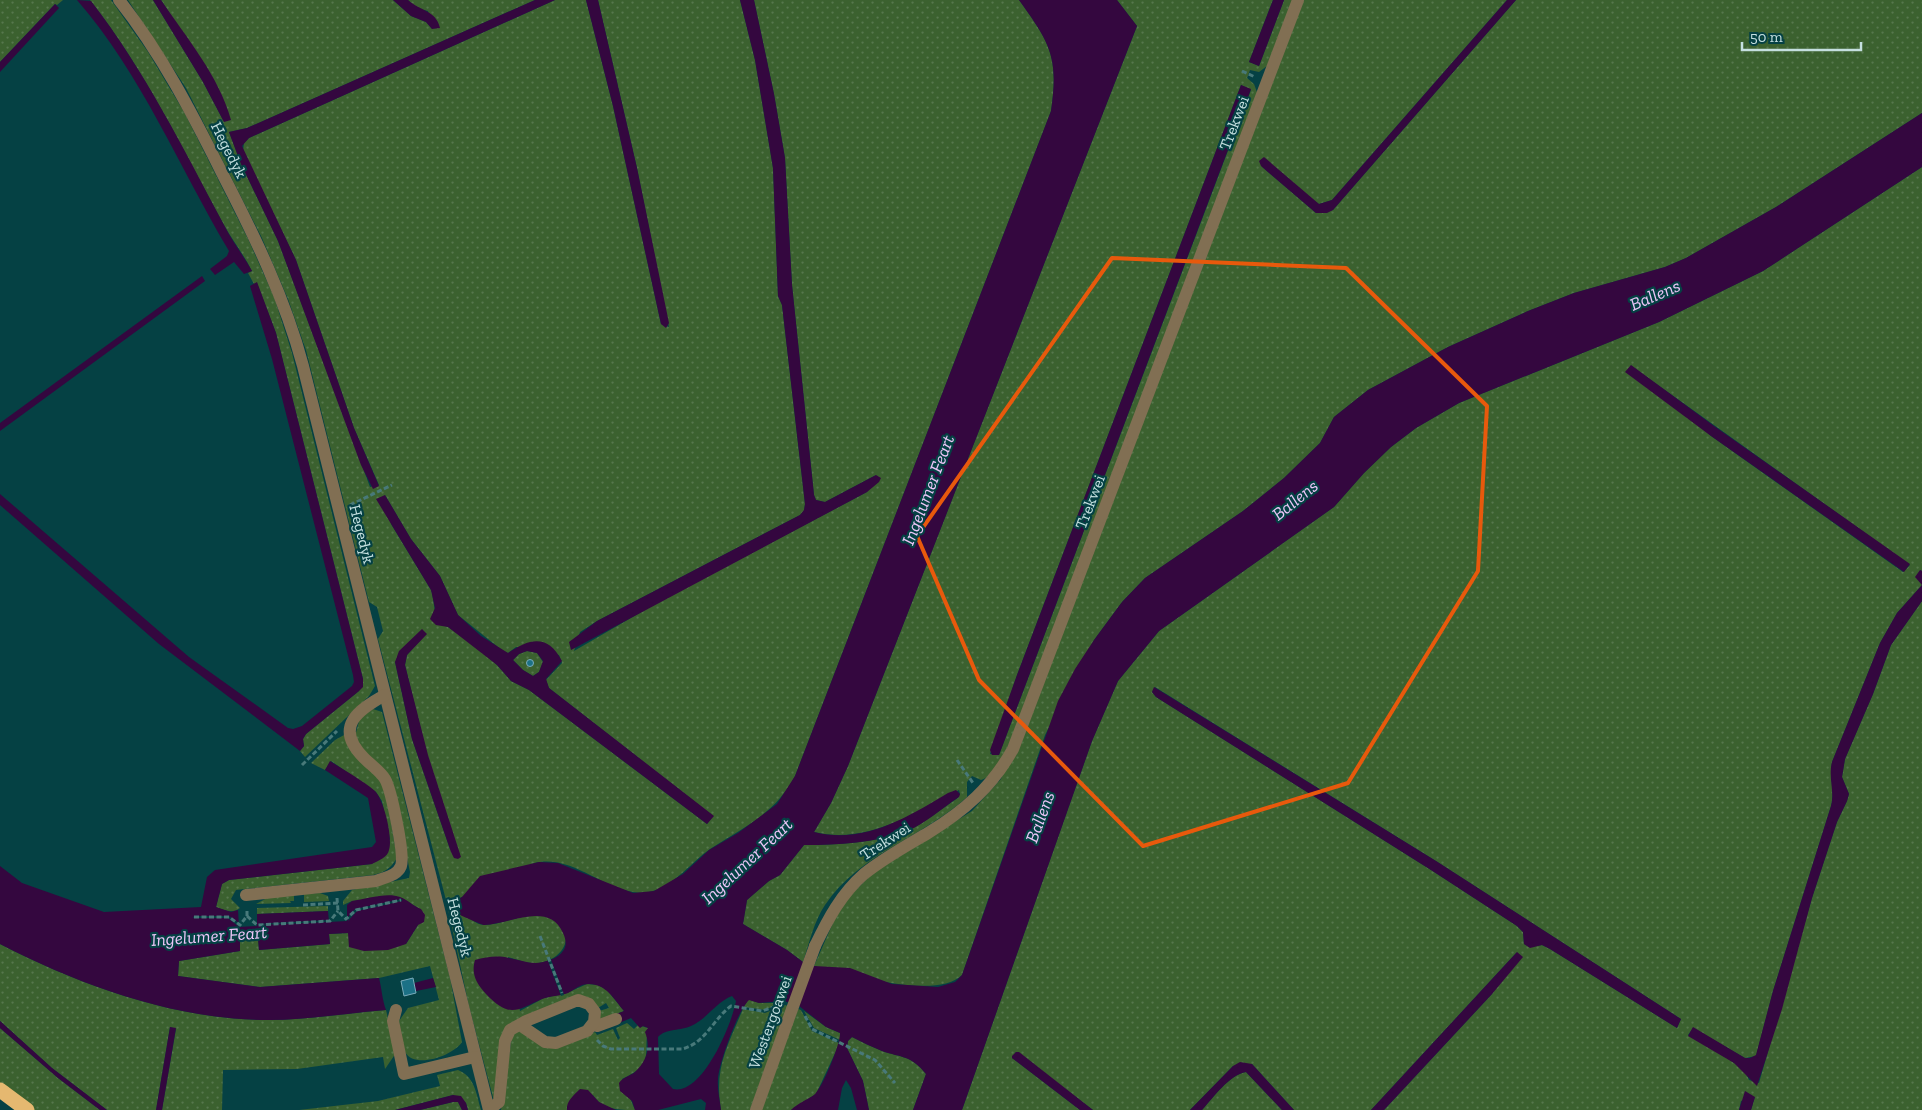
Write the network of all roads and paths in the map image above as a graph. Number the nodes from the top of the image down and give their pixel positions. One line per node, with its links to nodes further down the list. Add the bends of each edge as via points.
1 (119, 0): 6 (street, Hegedyk, via 178,89 273,278 297,344)
2 (1298, 0): 19 (street, Trekwei, via 1013,749 996,778 970,804 875,866 850,887 831,913)
3 (1242, 71): 4 (path)
4 (1249, 74)
5 (392, 485): 6 (path)
6 (339, 510): 7 (street, Hegedyk)
7 (385, 695): 8 (street, via 366,706); 27 (street, Hegedyk)
8 (352, 720): 10 (path); 12 (street, via 350,736 353,744 388,784 402,849 401,865 394,875)
9 (957, 760): 11 (path)
10 (302, 765)
11 (969, 778)
12 (337, 886): 13 (street); 15 (path)
13 (246, 895): 16 (path)
14 (401, 900): 15 (path, via 356,910 348,919)
15 (338, 911): 16 (path, via 330,921 256,924)
16 (247, 916): 17 (path, via 238,925 229,917)
17 (194, 917)
18 (540, 936): 20 (path)
19 (815, 946): 32 (street, Westergoawei, bridge)
20 (563, 995)
21 (784, 1003): 26 (path, via 762,1011 731,1006 702,1039 690,1048 682,1049 606,1048 600,1044)
22 (802, 1009): 28 (path, via 812,1029 875,1060)
23 (396, 1010): 27 (street, via 393,1021 404,1074)
24 (616, 1019): 26 (street)
25 (520, 1025): 26 (street, via 551,1043); 26 (street, via 578,1000 592,1007 595,1017); 31 (street, via 506,1036 499,1102)
26 (592, 1027)
27 (475, 1057): 31 (street, Hegedyk)
28 (895, 1084)
29 (0, 1090): 30 (highway)
30 (26, 1110)
31 (489, 1110)
32 (756, 1110)

